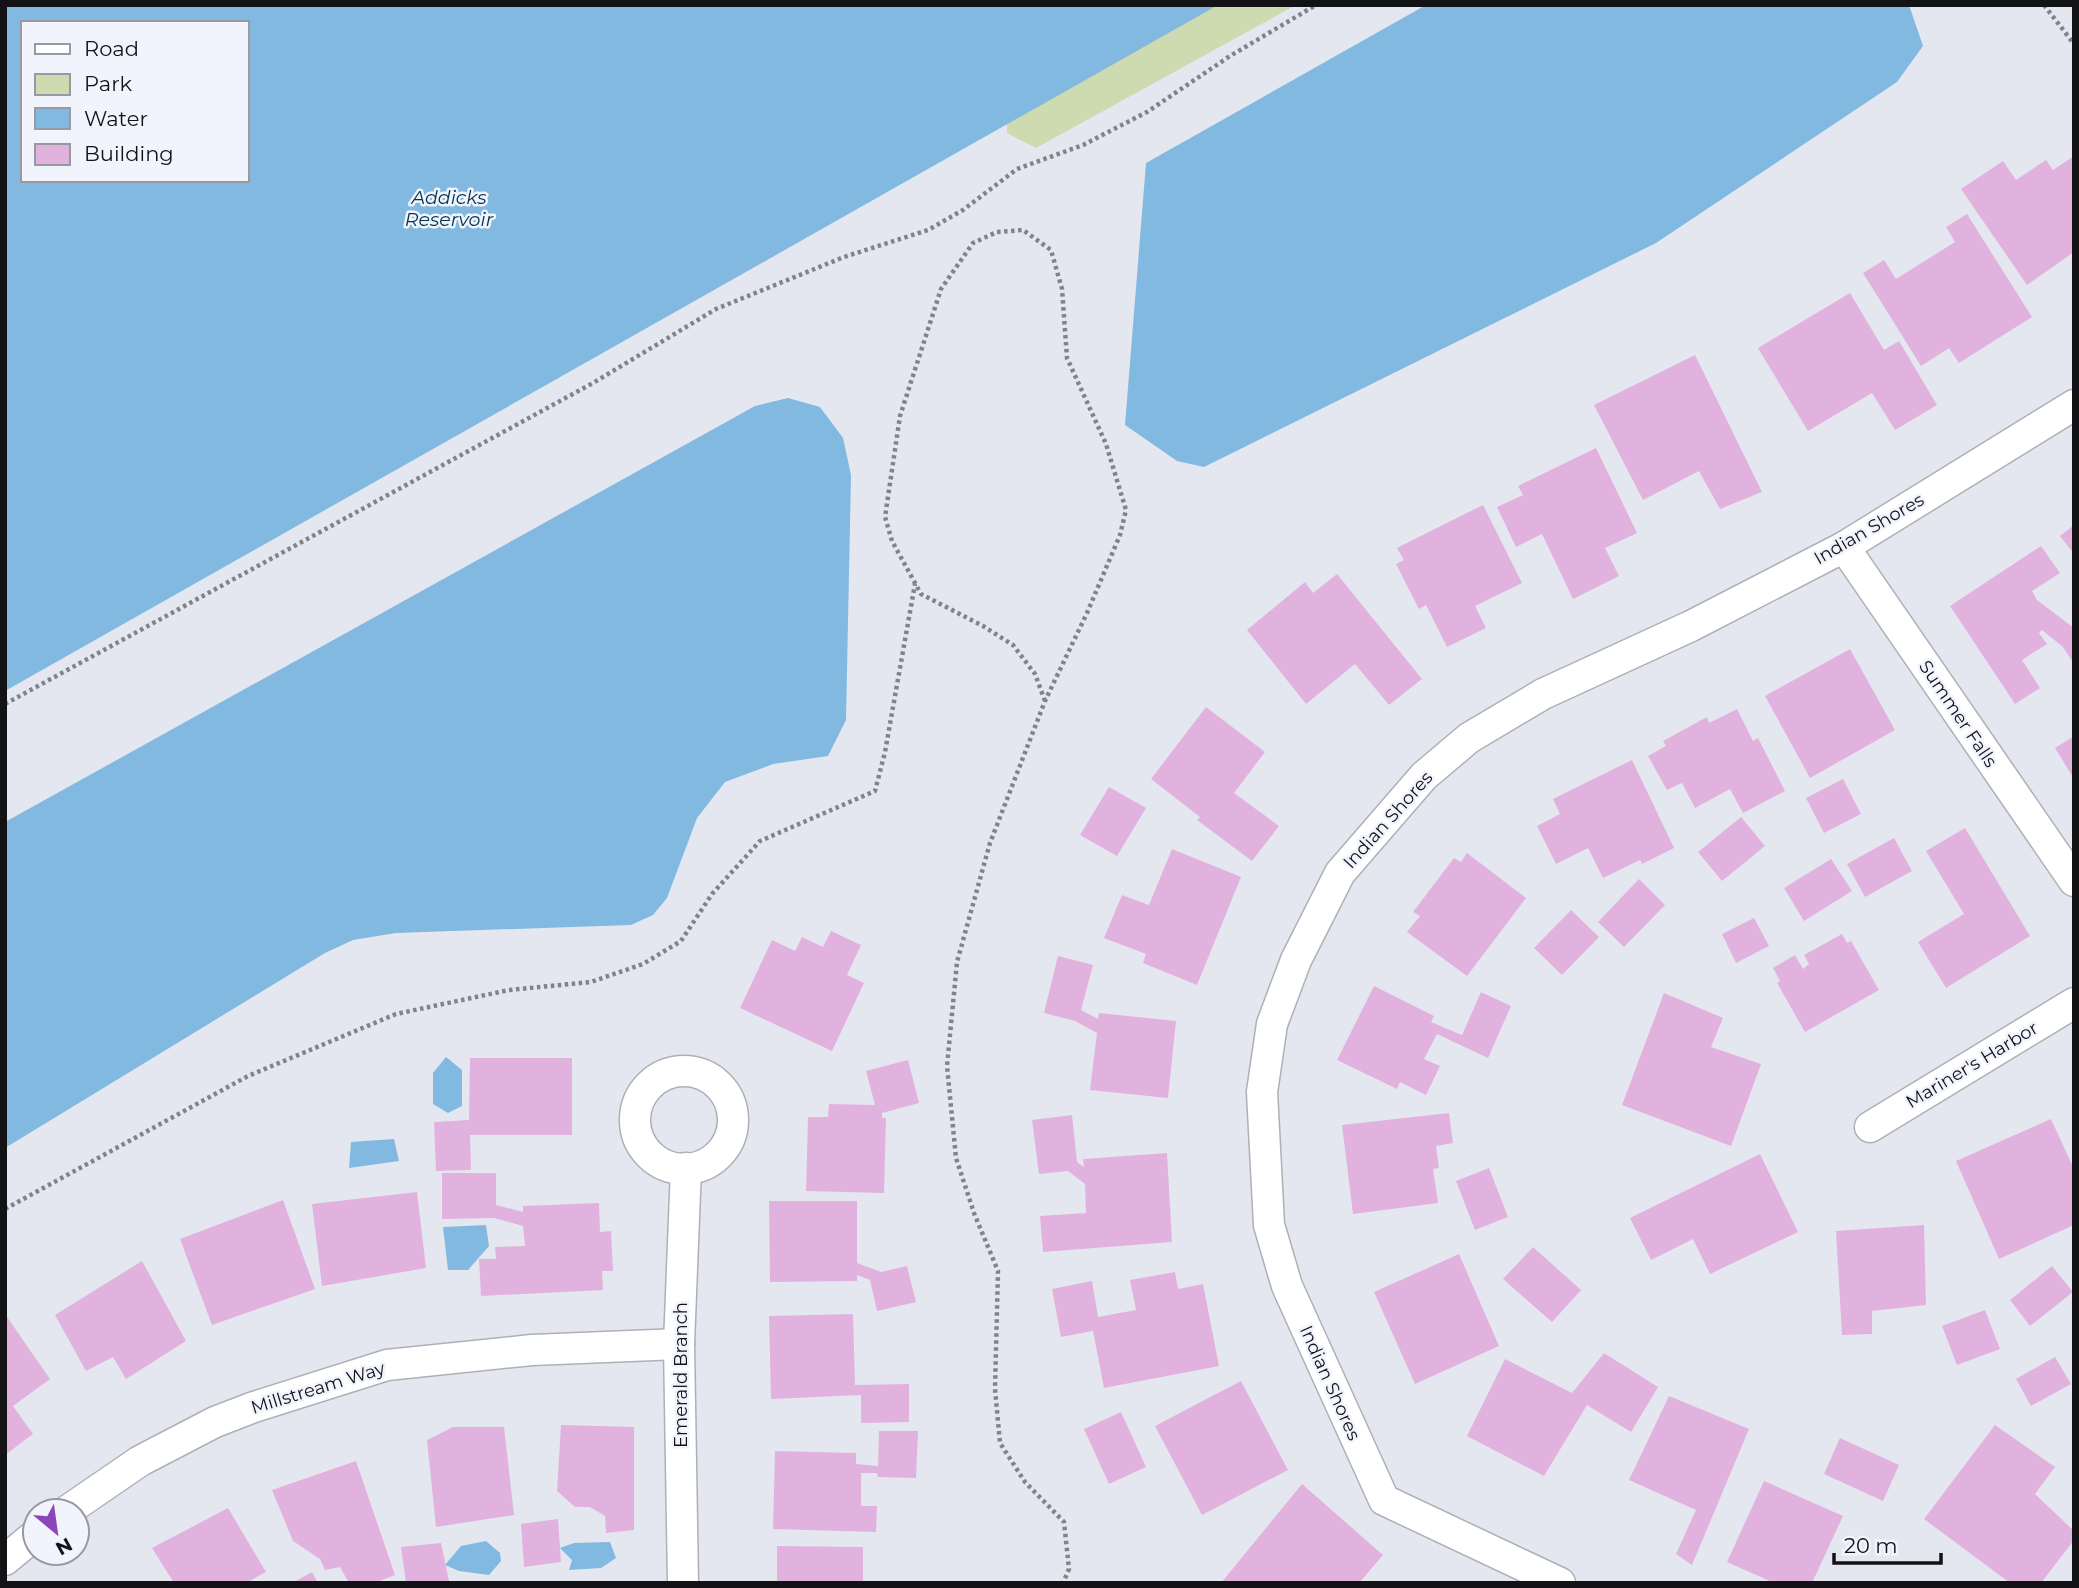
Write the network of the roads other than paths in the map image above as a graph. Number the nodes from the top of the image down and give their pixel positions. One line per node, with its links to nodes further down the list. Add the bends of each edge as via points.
1 (2074, 405): 2 (street, Indian Shores)
2 (1843, 547): 3 (street, Summer Falls); 12 (street, Indian Shores, via 1691,626 1543,694 1469,737 1424,776 1340,873 1296,960 1272,1024 1262,1092 1269,1225 1287,1286 1384,1500)
3 (2074, 881)
4 (2074, 1003): 5 (street, Mariner's Harbor)
5 (1870, 1127)
6 (685, 1168): 7 (street, Emerald Branch)
7 (678, 1344): 8 (street, Millstream Way, via 532,1350 387,1365 215,1422 140,1461); 11 (street, Emerald Branch)
8 (87, 1497)
9 (21, 1547): 10 (street)
10 (5, 1560)
11 (683, 1583)
12 (1560, 1583)

